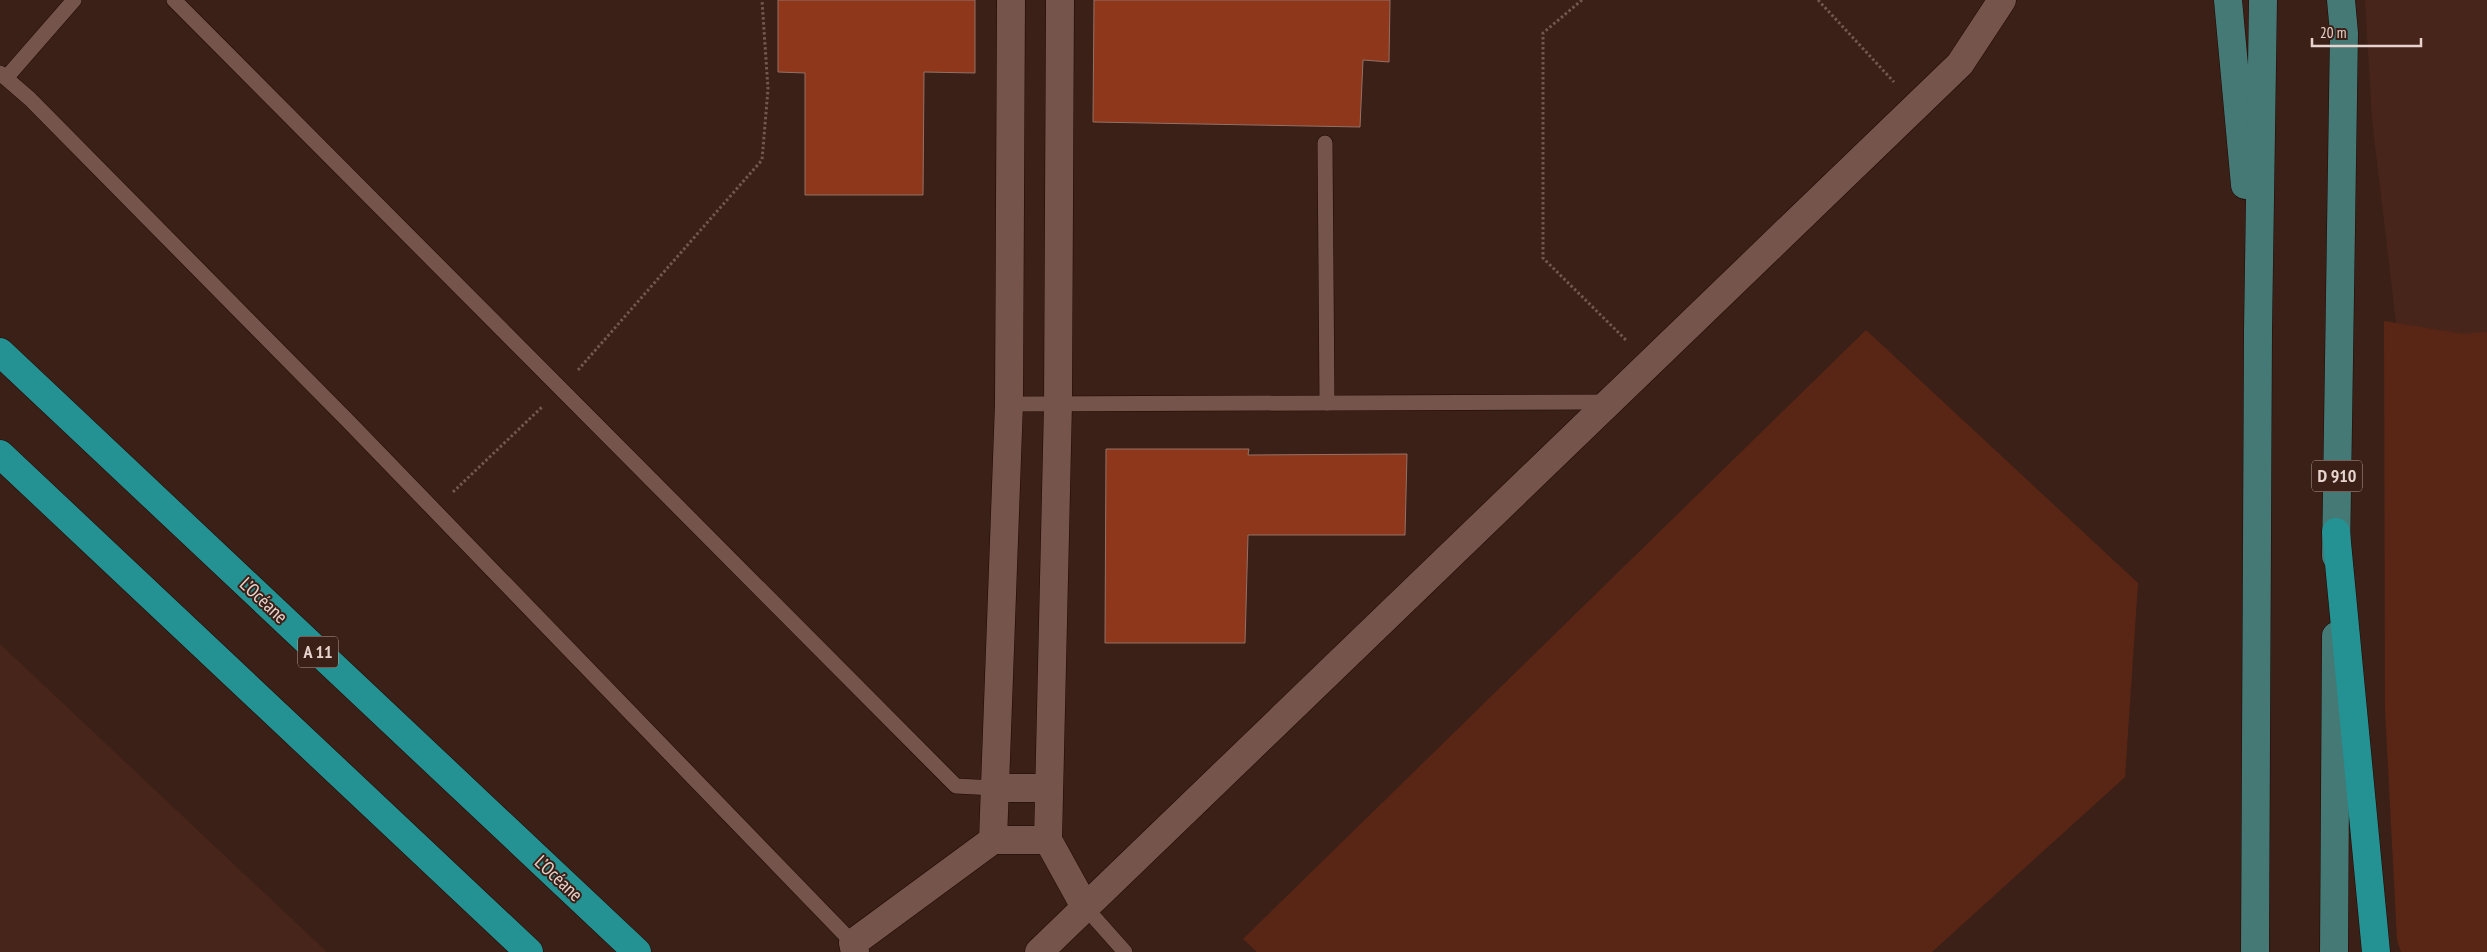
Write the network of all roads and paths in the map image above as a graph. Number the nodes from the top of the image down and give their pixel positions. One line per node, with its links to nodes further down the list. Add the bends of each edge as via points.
1 (74, 0): 12 (lane)
2 (174, 0): 18 (lane)
3 (762, 0): 18 (path, via 768,89 762,160)
4 (1011, 0): 20 (street)
5 (1060, 0): 21 (street)
6 (1582, 0): 17 (path, via 1543,33 1543,258)
7 (1818, 0): 13 (path)
8 (2002, 0): 13 (street, via 1960,64)
9 (2228, 0): 15 (main road)
10 (2263, 0): 15 (main road)
11 (2341, 0): 25 (main road, D 910, via 2344,33)
12 (3, 75): 24 (lane)
13 (1916, 107): 17 (street)
14 (1325, 143): 22 (lane)
15 (2258, 331): 36 (main road)
16 (0, 352): 33 (highway, L’Océane / A 11)
17 (1651, 364): 19 (street)
18 (561, 389): 24 (path); 26 (lane, via 956,786)
19 (1612, 402): 22 (lane); 30 (street)
20 (1009, 404): 21 (lane); 26 (street)
21 (1058, 404): 22 (lane); 27 (street)
22 (1327, 404)
23 (0, 454): 32 (highway)
24 (434, 509): 31 (lane)
25 (2336, 532): 37 (main road, D 910); 38 (highway)
26 (995, 788): 27 (street); 28 (street)
27 (1049, 788): 29 (street)
28 (993, 840): 29 (street); 31 (street)
29 (1048, 840): 30 (street)
30 (1084, 907): 34 (street); 35 (lane)
31 (854, 948)
32 (529, 952)
33 (637, 952)
34 (1039, 952)
35 (1125, 952)
36 (2255, 952)
37 (2334, 952)
38 (2376, 952)

